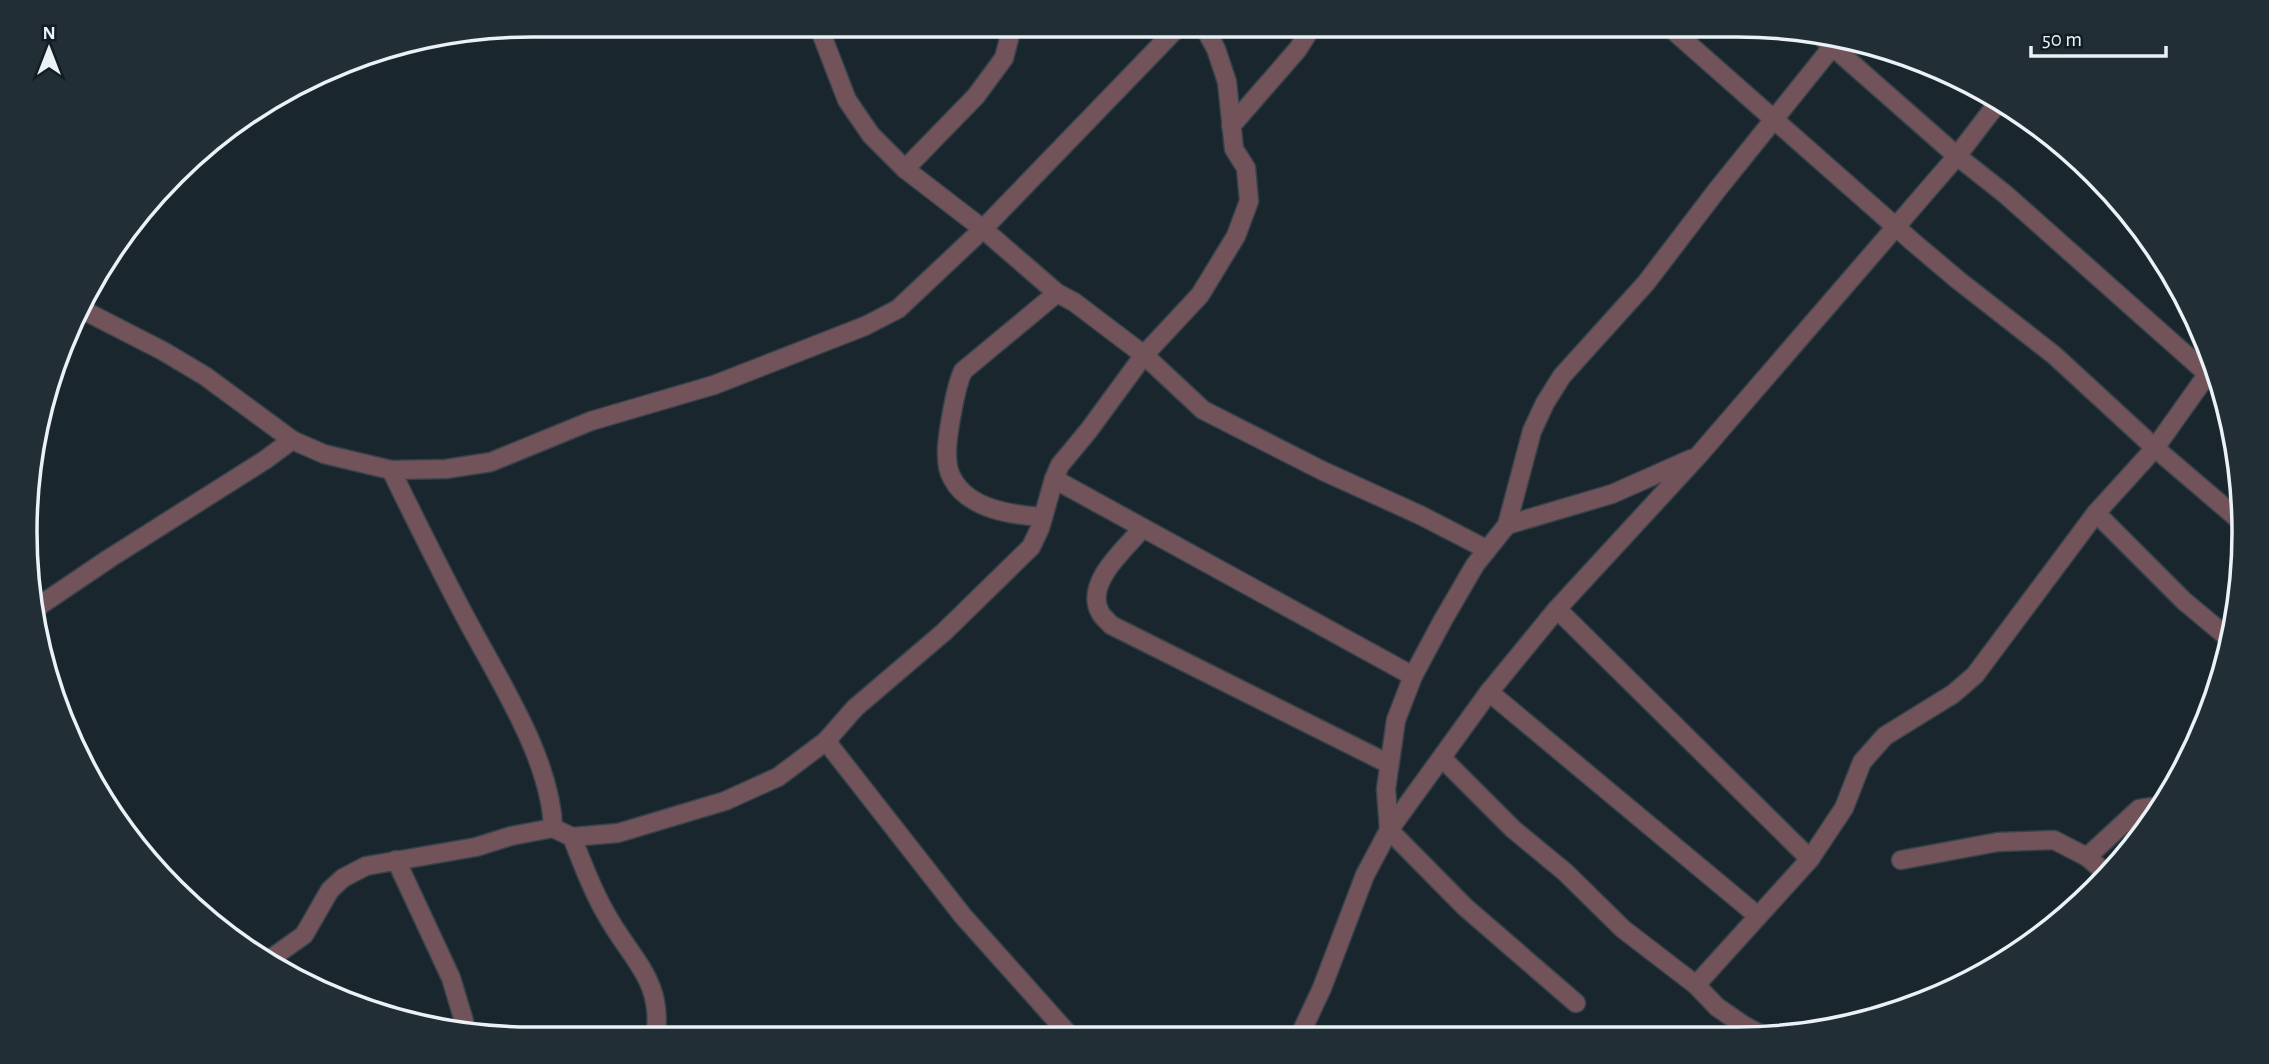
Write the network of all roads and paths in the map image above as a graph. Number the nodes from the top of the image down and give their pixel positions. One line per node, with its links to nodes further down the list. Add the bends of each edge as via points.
1 (823, 37): 13 (street, via 847,100)
2 (1009, 37): 13 (street, via 1004,58 976,96)
3 (1168, 37): 15 (street)
4 (1210, 37): 11 (street, via 1227,82)
5 (1305, 37): 11 (street)
6 (1682, 37): 10 (street)
7 (1833, 46): 10 (street)
8 (1845, 49): 12 (street)
9 (1994, 108): 12 (street)
10 (1775, 120): 14 (street); 29 (street, via 1646,283 1562,376 1532,431)
11 (1231, 126): 18 (street, via 1234,149 1246,168 1249,201 1236,236 1200,295)
12 (1957, 156): 14 (street); 19 (street)
13 (905, 169): 15 (street)
14 (1896, 227): 22 (street, via 2054,355); 23 (street)
15 (983, 229): 16 (street); 24 (street, via 898,309 804,351 714,386 591,421 491,462)
16 (1057, 293): 18 (street); 28 (street, via 963,371 947,461 951,477 966,495 1014,515)
17 (88, 313): 21 (street, via 205,376)
18 (1144, 355): 25 (street, via 1066,456); 31 (street, via 1203,410)
19 (2203, 366)
20 (2209, 382): 22 (street)
21 (292, 440): 24 (street, via 324,454); 32 (street)
22 (2155, 448): 26 (street); 27 (street)
23 (1699, 456): 29 (street, via 1612,494); 33 (street)
24 (391, 470): 41 (street, via 525,731 546,781)
25 (1054, 479): 28 (street); 30 (street)
26 (2096, 513): 34 (street); 45 (street, via 1975,675 1885,736 1862,762 1844,808)
27 (2231, 513)
28 (1043, 517): 37 (street, via 1031,547 944,632 855,708)
29 (1507, 525): 31 (street)
30 (1143, 527): 35 (street); 39 (street, via 1100,579 1095,595 1100,612 1111,625)
31 (1486, 549): 35 (street)
32 (42, 604)
33 (1557, 609): 36 (street); 45 (street)
34 (2222, 633)
35 (1413, 676): 39 (street, via 1396,720)
36 (1489, 692): 38 (street); 49 (street)
37 (826, 741): 43 (street, via 778,777 725,801 618,833); 55 (street, via 963,916)
38 (1442, 758): 42 (street); 51 (street, via 1623,929)
39 (1389, 764): 42 (street)
40 (2149, 808): 44 (street, via 2139,809)
41 (553, 828): 43 (street); 46 (street)
42 (1389, 830): 52 (street, via 1465,907); 56 (street, via 1365,875)
43 (572, 836): 54 (street, via 594,892 648,978 656,997)
44 (2087, 857): 47 (street, via 2054,840 1998,842); 48 (street)
45 (1810, 859): 49 (street)
46 (396, 860): 50 (street, via 366,866 343,878 330,890 304,935); 53 (street, via 451,978)
47 (1901, 860)
48 (2100, 868)
49 (1758, 916): 51 (street)
50 (275, 955)
51 (1696, 985): 57 (street, via 1717,1007)
52 (1576, 1003)
53 (464, 1022)
54 (657, 1027)
55 (1062, 1027)
56 (1306, 1027)
57 (1746, 1027)

